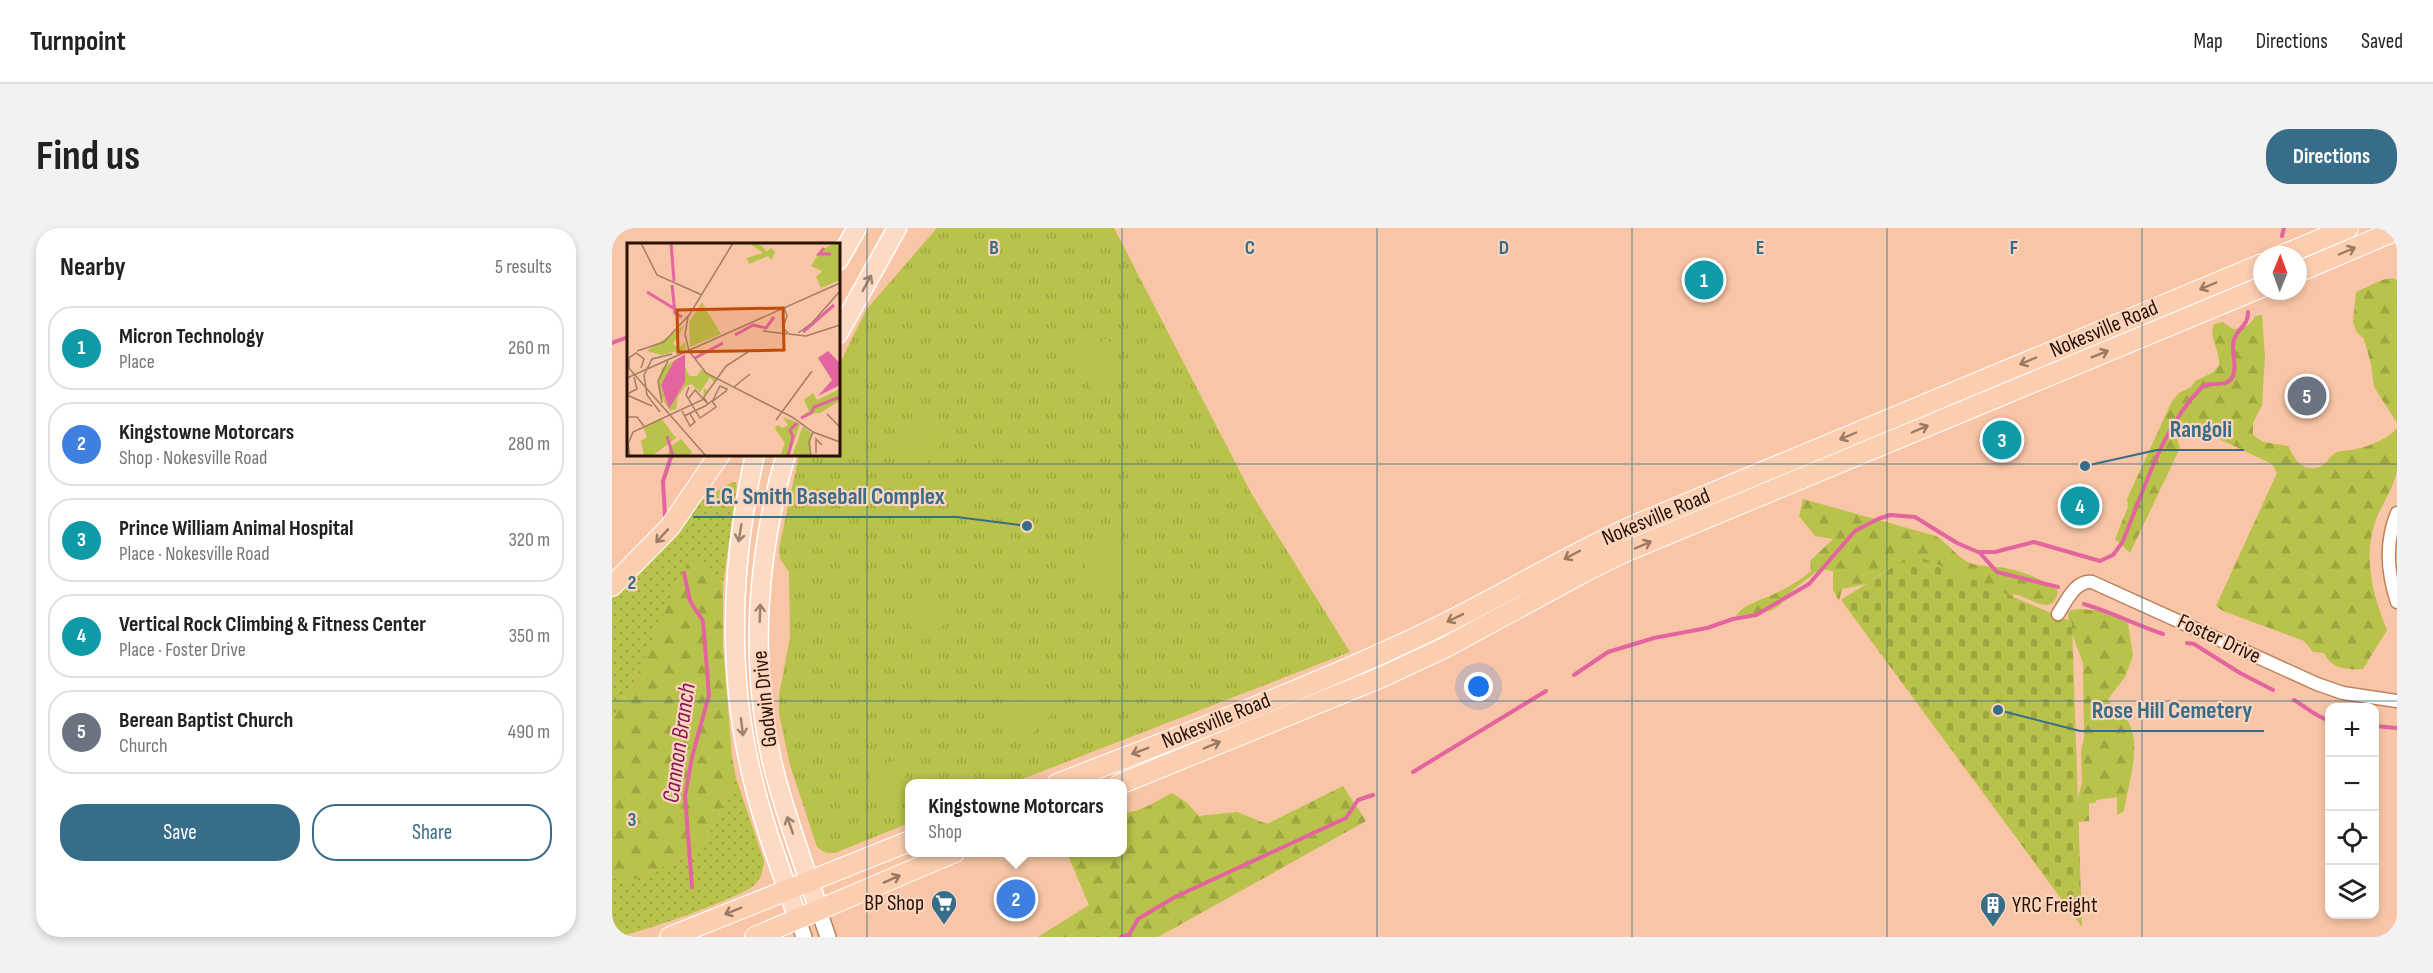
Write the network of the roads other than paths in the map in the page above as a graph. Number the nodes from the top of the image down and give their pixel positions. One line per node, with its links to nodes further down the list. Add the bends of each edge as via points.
1 (857, 228): 6 (main road)
2 (897, 228): 10 (main road, one-way to 2)
3 (2348, 228): 5 (highway)
4 (2397, 231): 8 (highway, one-way to 4)
5 (2305, 246)
6 (840, 258)
7 (2253, 268): 19 (highway, Nokesville Road, one-way to 19, via 1633,526 1367,660)
8 (2307, 268)
9 (2253, 291): 20 (highway, Nokesville Road, one-way to 9, via 1392,672 1622,553)
10 (840, 330)
11 (719, 456): 15 (highway, one-way to 15, via 670,527)
12 (755, 456): 24 (main road, Godwin Drive, one-way to 24, via 738,550 734,630 737,685 753,781)
13 (786, 456): 23 (main road, Godwin Drive, one-way to 13, via 772,760 760,676 761,578 767,530)
14 (2397, 513): 16 (street, via 2388,556)
15 (612, 586)
16 (2397, 602)
17 (2058, 614): 18 (street, Foster Drive, via 2078,586 2092,582 2317,684 2343,693)
18 (2397, 701)
19 (1067, 779)
20 (1127, 780)
21 (905, 843): 23 (highway)
22 (943, 857): 25 (highway, one-way to 22)
23 (809, 880): 24 (highway); 25 (main road, Godwin Drive)
24 (787, 889): 26 (main road, Godwin Drive); 27 (highway, one-way to 27)
25 (819, 910): 26 (highway); 29 (street, Godwin Drive)
26 (801, 928): 28 (highway)
27 (670, 936)
28 (755, 937)
29 (828, 937)

